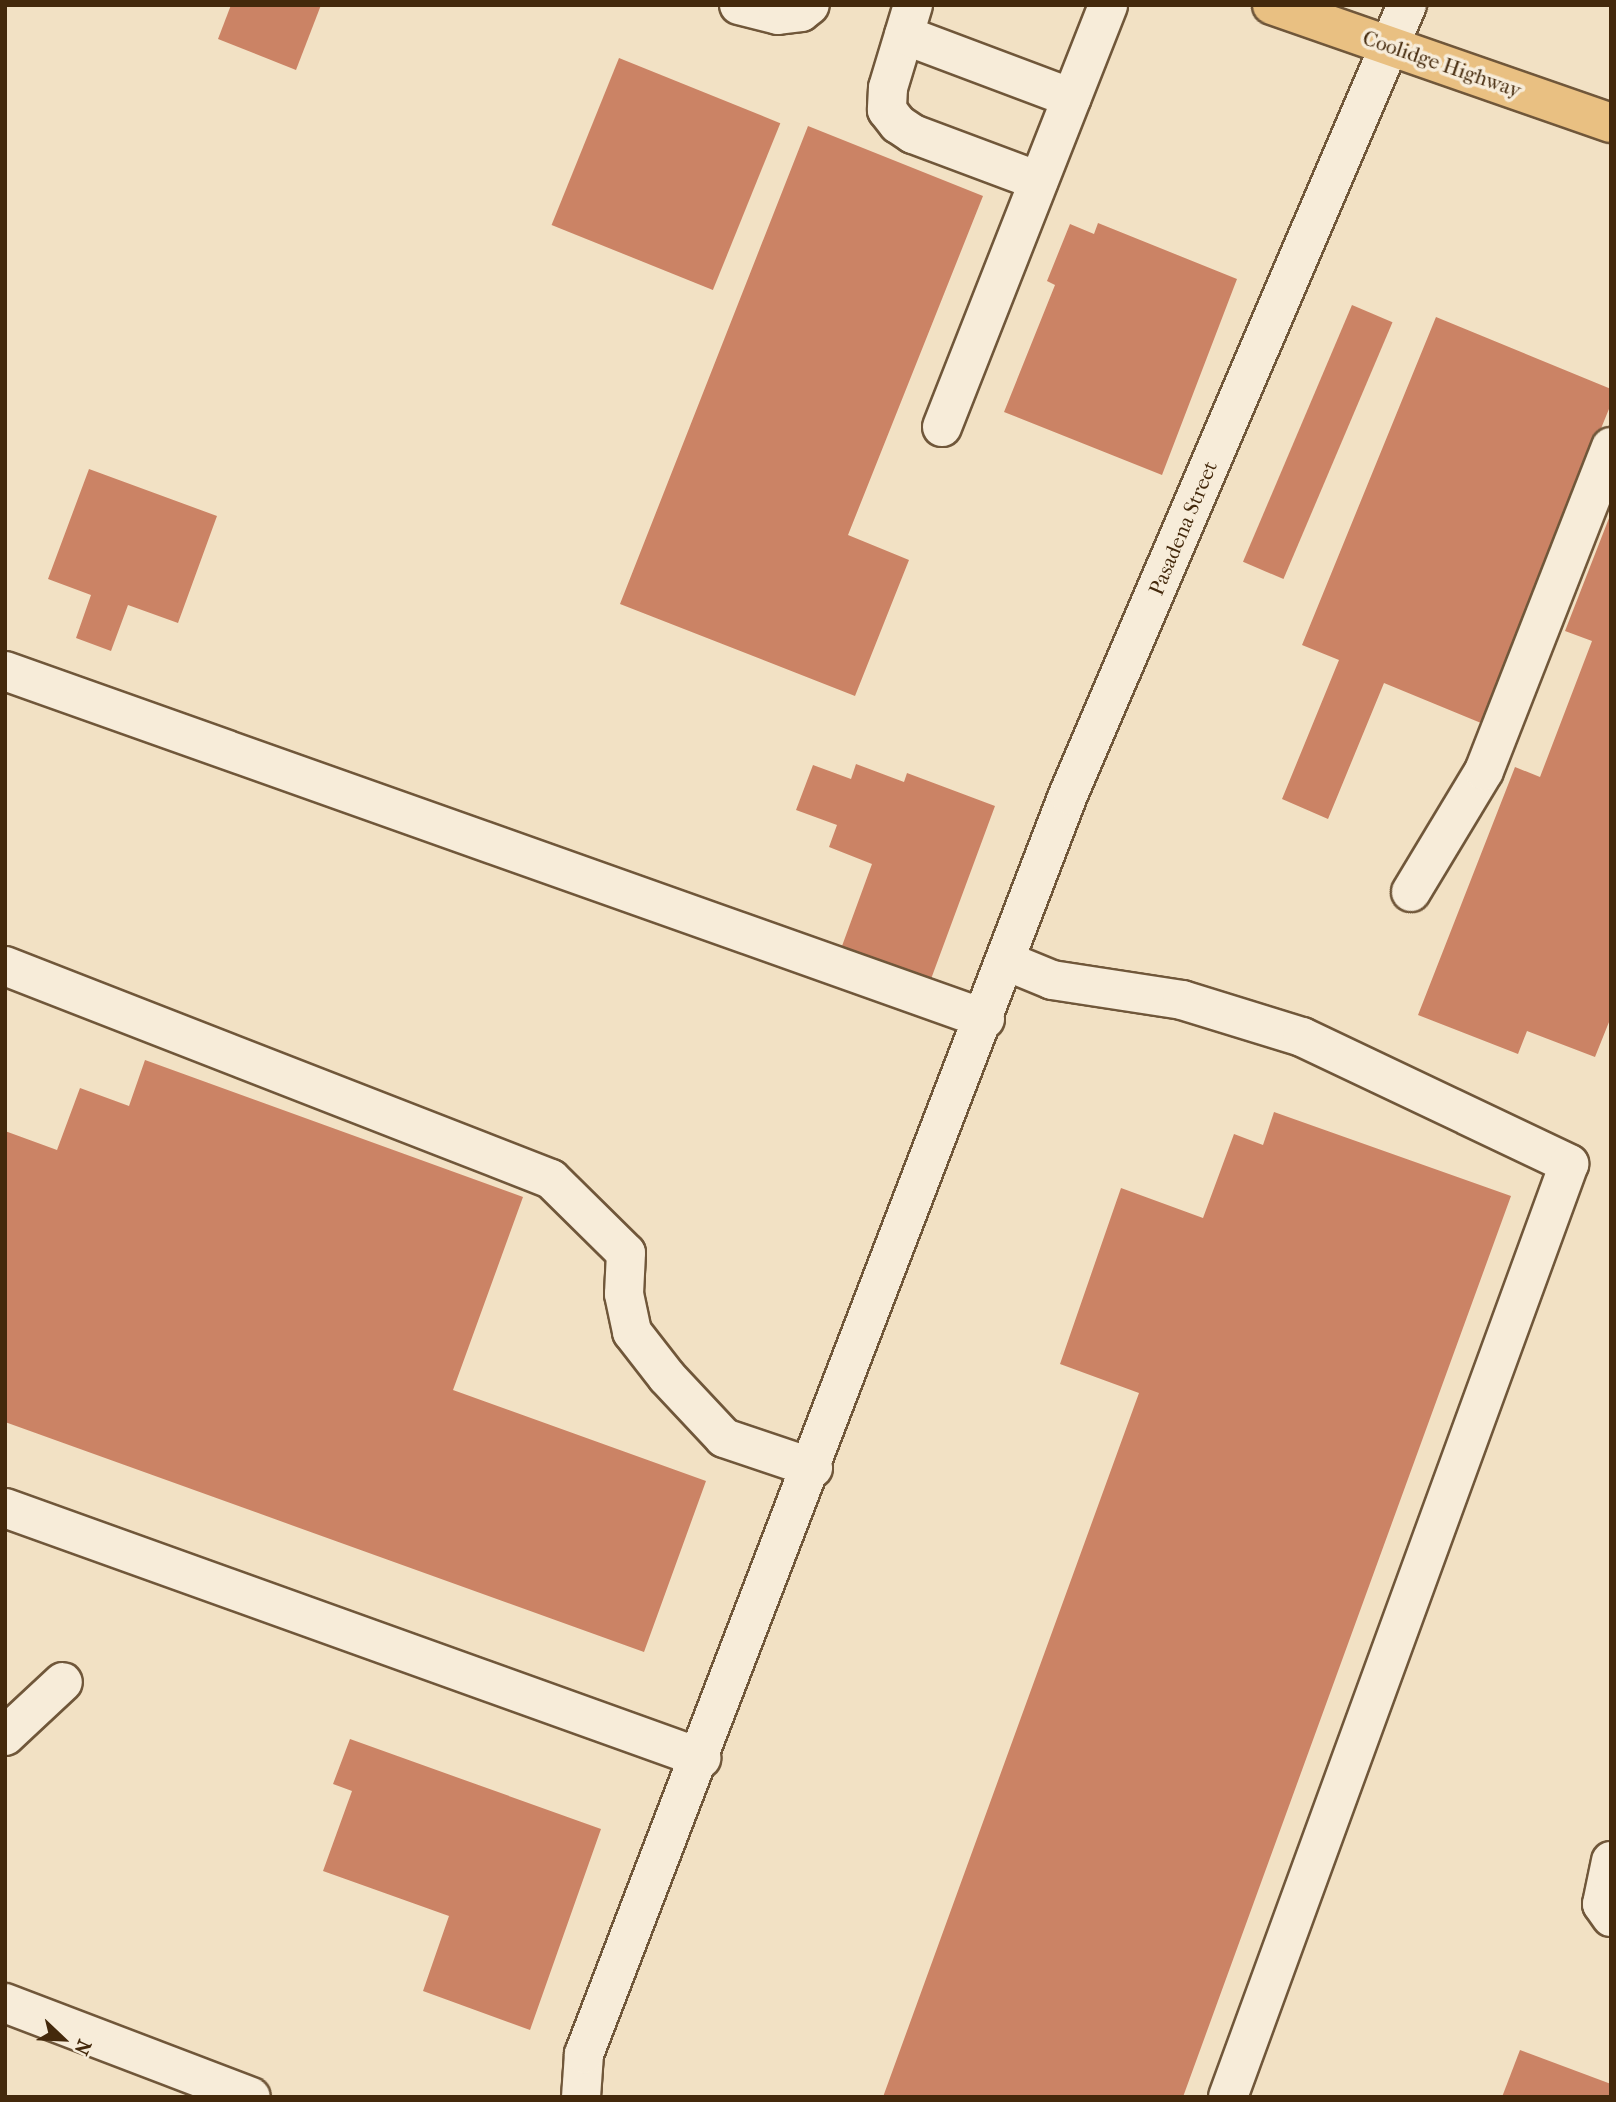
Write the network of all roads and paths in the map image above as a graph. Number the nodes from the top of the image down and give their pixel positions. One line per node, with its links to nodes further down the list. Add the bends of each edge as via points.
1 (738, 5): 2 (street, via 778,15 801,12)
2 (810, 5)
3 (1108, 5): 8 (street)
4 (1272, 5): 7 (main road, Coolidge Highway)
5 (1407, 5): 7 (street, Pasadena Street)
6 (908, 20): 8 (street); 10 (street, via 888,88 887,110 898,124)
7 (1390, 45): 9 (main road, Coolidge Highway); 15 (street, Pasadena Street, via 1068,794)
8 (1072, 98): 10 (street)
9 (1611, 122)
10 (1039, 181): 11 (street)
11 (942, 427)
12 (1611, 447): 14 (street, via 1484,771)
13 (5, 671): 17 (street)
14 (1411, 892)
15 (1006, 961): 17 (street, Pasadena Street); 28 (street, via 1052,980 1182,1000 1302,1037 1569,1164)
16 (5, 965): 18 (street, via 551,1179 626,1253 624,1294 632,1332 667,1377 724,1438)
17 (985, 1019): 18 (street, Pasadena Street)
18 (813, 1468): 22 (street, Pasadena Street)
19 (5, 1508): 22 (street)
20 (63, 1682): 21 (street)
21 (5, 1736)
22 (701, 1758): 27 (street, Pasadena Street, via 584,2053)
23 (1611, 1861): 24 (street, via 1602,1904)
24 (1611, 1917)
25 (5, 2003): 26 (street)
26 (251, 2097)
27 (581, 2097)
28 (1228, 2097)

